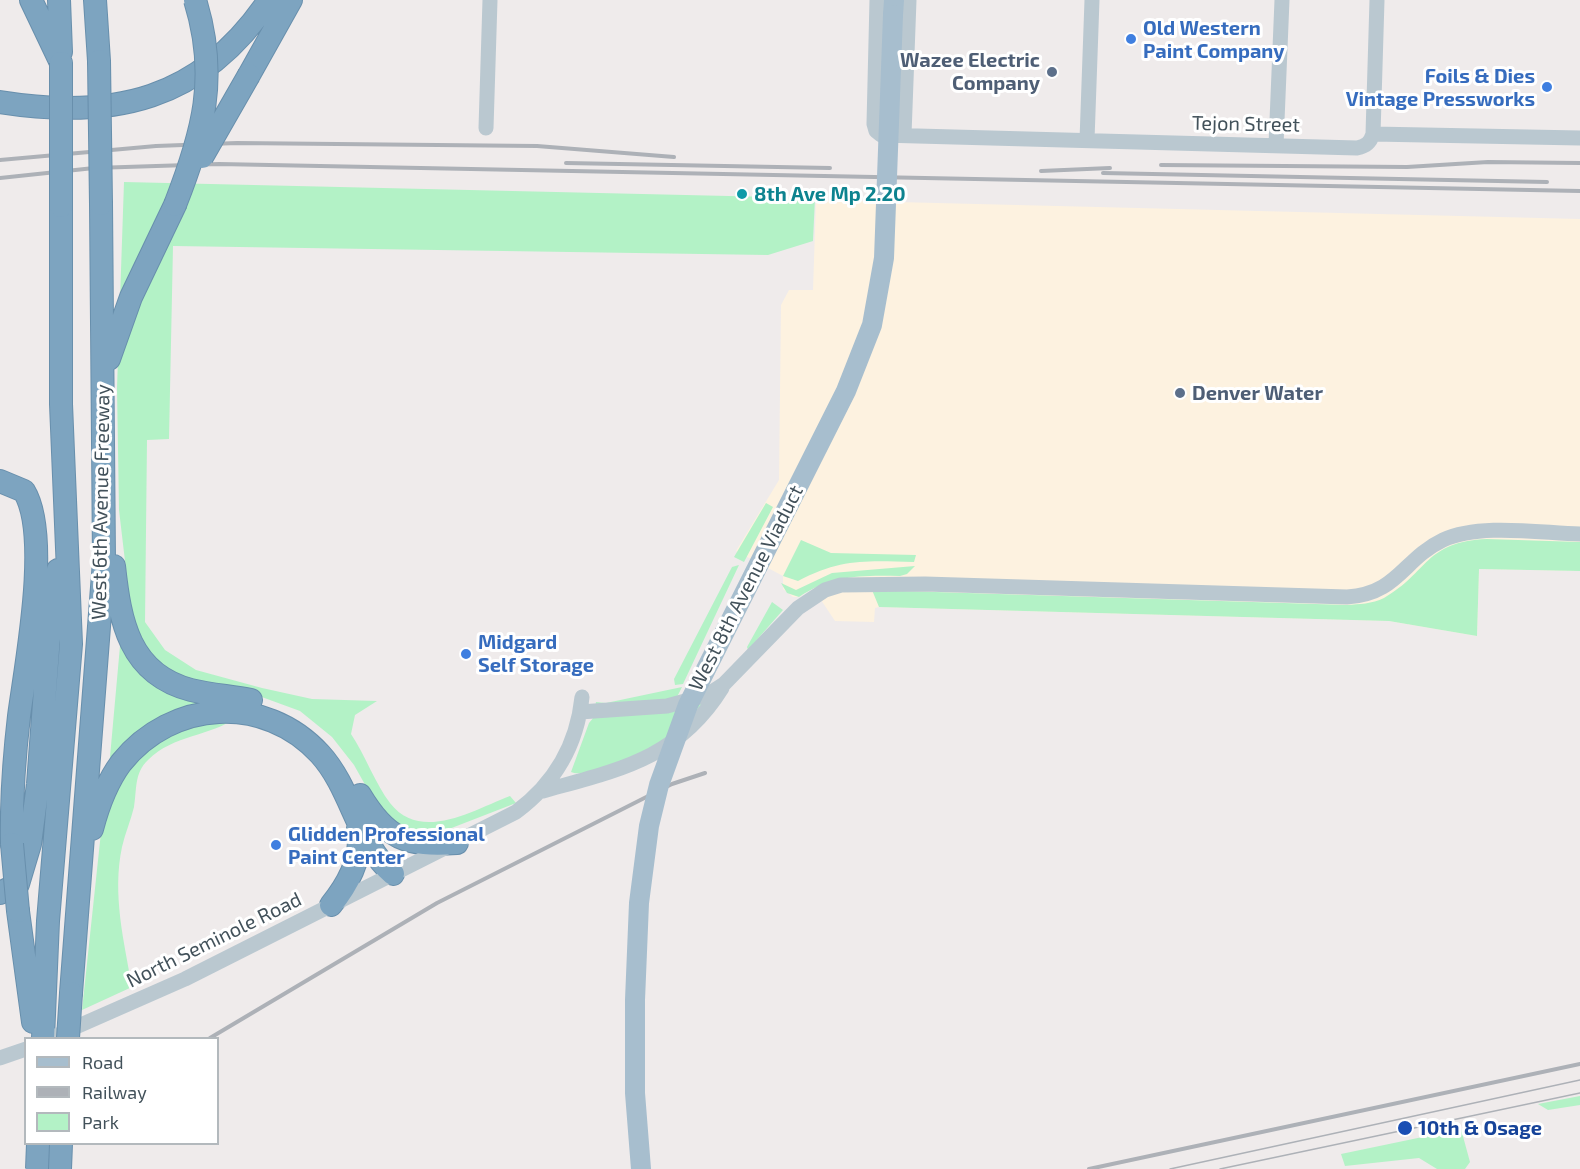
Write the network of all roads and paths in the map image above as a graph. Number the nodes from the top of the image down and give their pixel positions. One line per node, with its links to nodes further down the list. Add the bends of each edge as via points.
1 (31, 0): 14 (highway)
2 (59, 0): 14 (highway, West 6th Avenue Freeway)
3 (95, 0): 23 (highway, West 6th Avenue Freeway, bridge)
4 (195, 0): 22 (highway, bridge, via 206,48 207,99 199,138)
5 (269, 0): 15 (highway, via 217,57 180,82 146,98 80,110)
6 (291, 0): 22 (highway, bridge)
7 (490, 0): 16 (street)
8 (877, 0): 18 (street, Tejon Street, via 874,124 881,135)
9 (909, 0): 18 (street)
10 (1092, 0): 20 (street)
11 (1282, 0): 21 (street)
12 (1377, 0): 17 (street)
13 (893, 8): 46 (main road, West 8th Avenue Viaduct, bridge, via 884,258 872,325 846,391 688,705 649,826 639,903 635,1000 635,1093)
14 (61, 63): 26 (highway, West 6th Avenue Freeway, bridge)
15 (0, 102)
16 (486, 128)
17 (1373, 134): 19 (street); 21 (street, Tejon Street, via 1365,146 1357,147)
18 (904, 135): 20 (street, Tejon Street)
19 (1580, 138)
20 (1087, 140): 21 (street, Tejon Street)
21 (1276, 145)
22 (175, 206): 23 (highway, via 125,313)
23 (104, 375): 25 (highway, West 6th Avenue Freeway)
24 (0, 481): 37 (highway, bridge, via 24,490 34,524 34,609 14,761 12,844 18,911)
25 (105, 493): 29 (highway, via 120,615 131,644 145,663 186,689 255,701 289,713 326,742); 36 (highway, West 6th Avenue Freeway, via 104,561)
26 (64, 500): 34 (highway, via 43,746 30,844 18,884); 37 (highway, West 6th Avenue Freeway, via 70,666)
27 (1580, 534): 28 (street, via 1456,535 1429,548 1380,590 1359,597 841,585 825,590 798,608)
28 (724, 684): 30 (street, via 696,723 663,749 607,773); 30 (street, via 707,695 675,705 581,705 562,763)
29 (358, 791): 32 (highway, via 374,819 394,835 425,843); 33 (highway, via 388,852)
30 (543, 791): 32 (street, North Seminole Road, via 510,816)
31 (356, 818): 33 (highway, via 373,852); 35 (highway, via 359,847 355,866); 36 (highway, via 324,759 303,738 277,722 250,713 225,711 199,713 174,721 139,743 109,782 93,826)
32 (458, 843): 33 (street, North Seminole Road)
33 (393, 874): 35 (street, North Seminole Road)
34 (0, 894)
35 (331, 905): 38 (street, North Seminole Road, via 177,983)
36 (75, 916): 39 (highway, West 6th Avenue Freeway, bridge)
37 (39, 1027)
38 (53, 1037)
39 (68, 1037)
40 (24, 1050): 41 (street)
41 (0, 1058)
42 (38, 1145): 44 (highway, bridge)
43 (61, 1145): 45 (highway, bridge)
44 (37, 1169)
45 (60, 1169)
46 (641, 1169)

